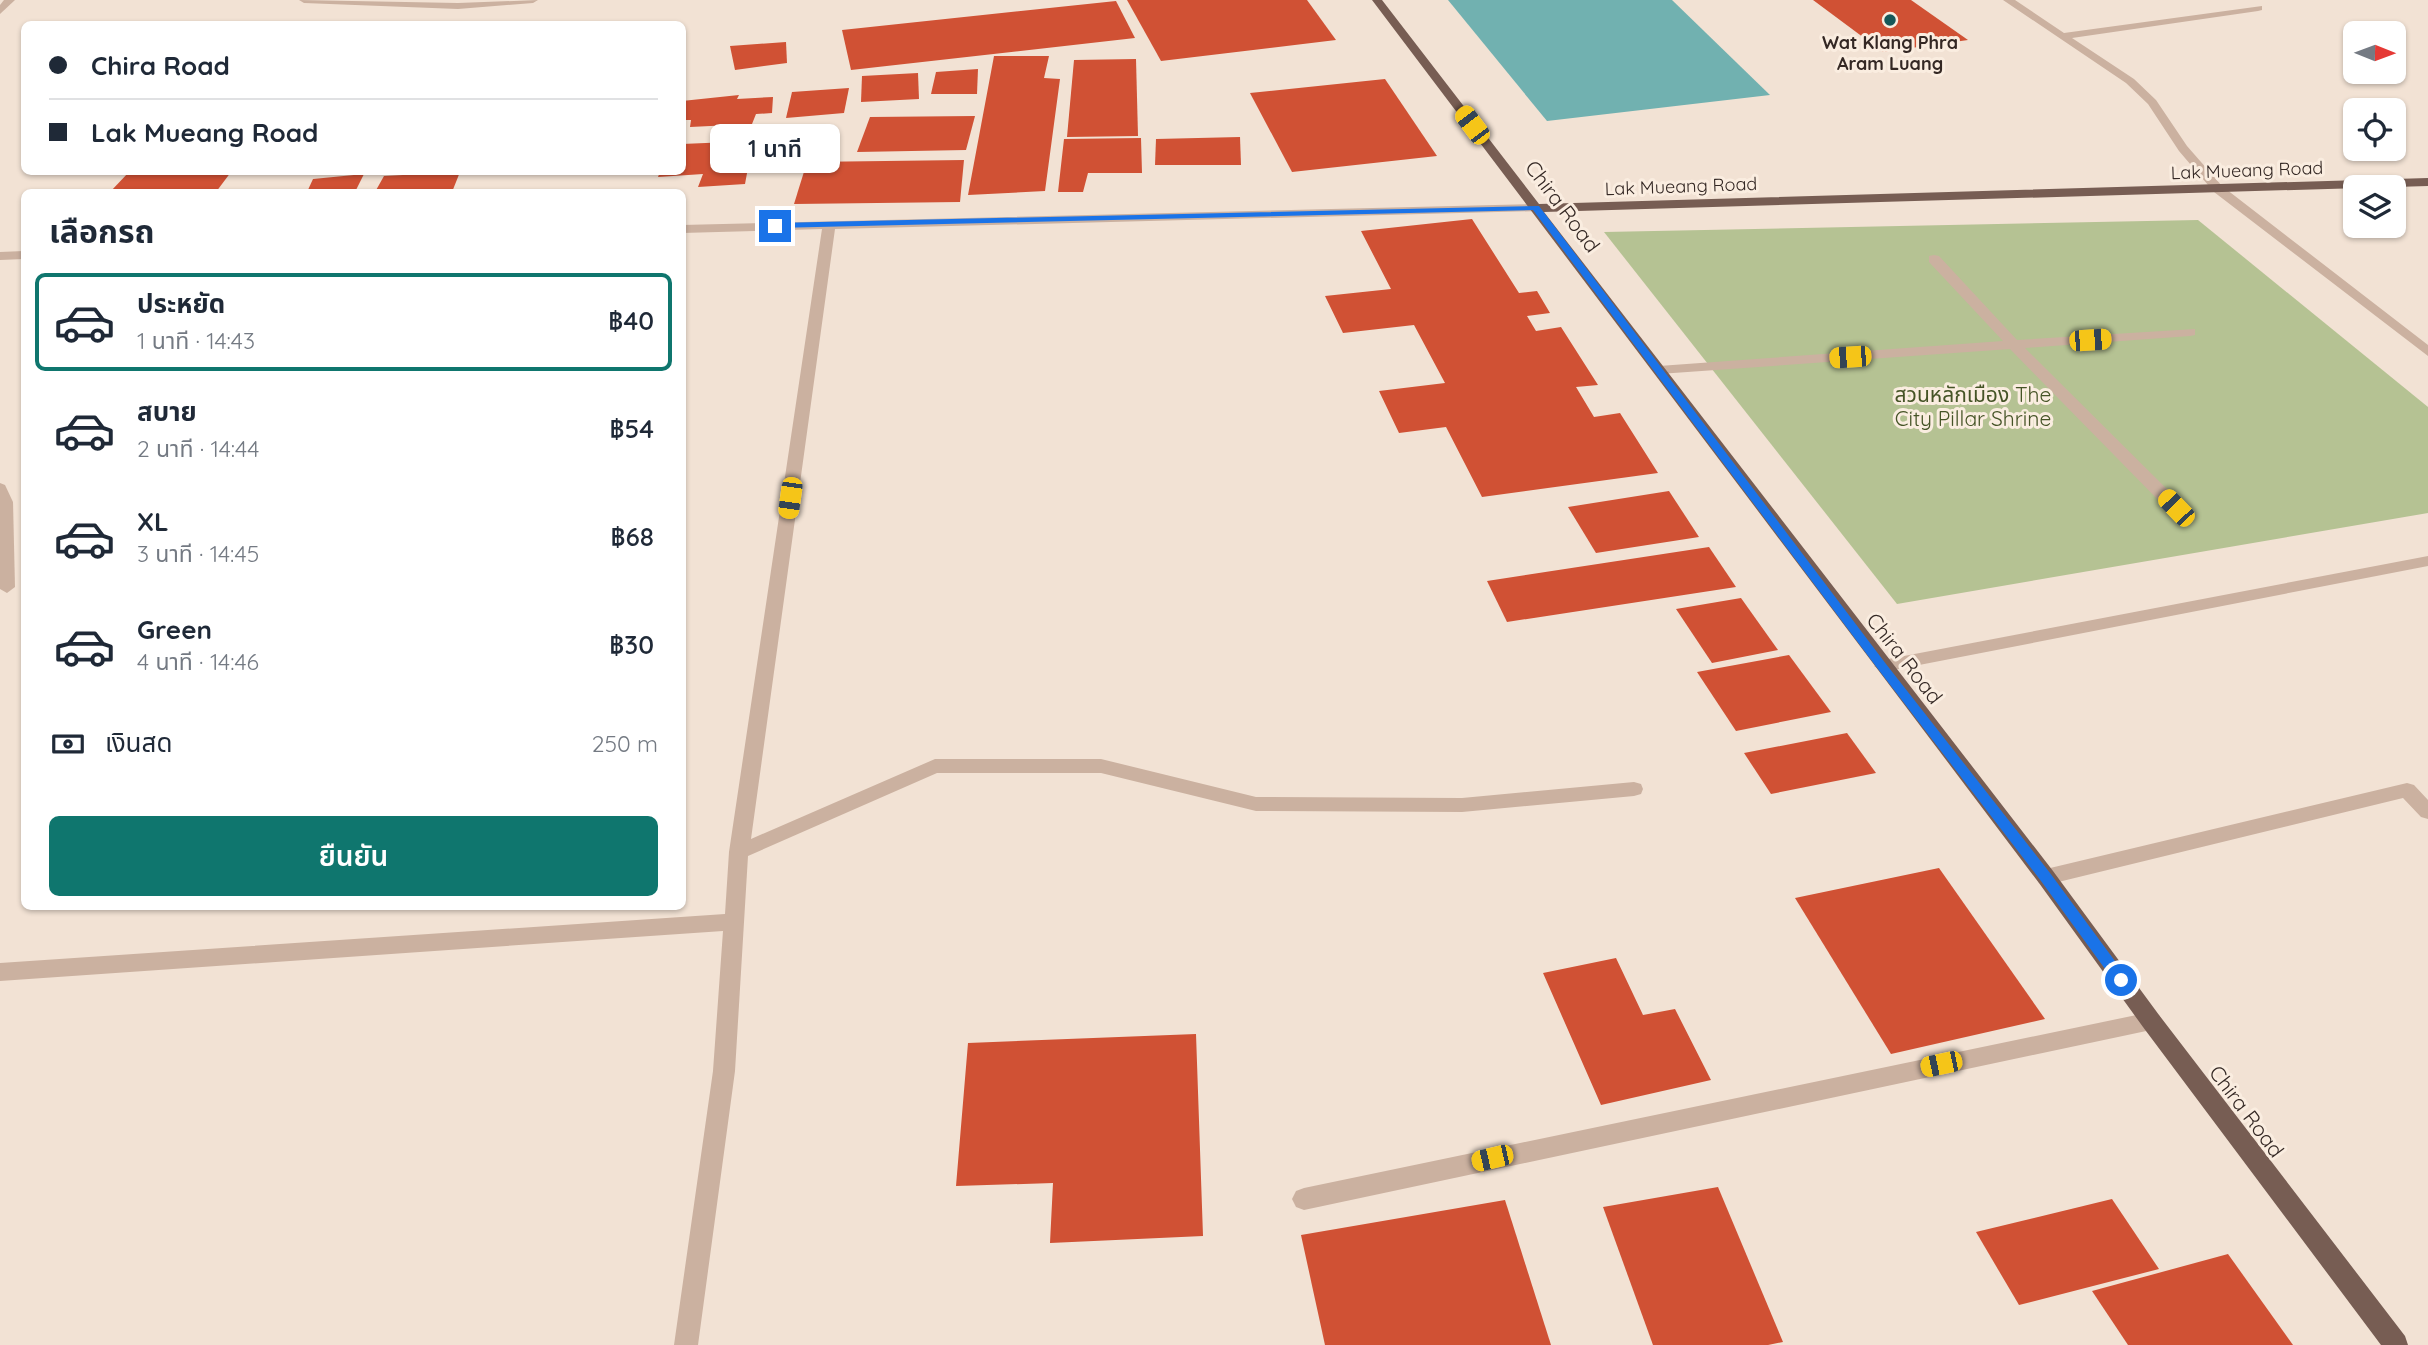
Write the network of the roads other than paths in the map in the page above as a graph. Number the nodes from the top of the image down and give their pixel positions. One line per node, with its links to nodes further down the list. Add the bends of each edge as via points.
1 (10, 0): 7 (street)
2 (304, 0): 3 (street, via 458,6)
3 (533, 0)
4 (1377, 0): 11 (main road, Chira Road)
5 (2008, 0): 8 (street)
6 (2258, 8): 8 (street)
7 (0, 11)
8 (2064, 36): 10 (street, via 2130,81 2152,102)
9 (2428, 182): 10 (main road, Lak Mueang Road)
10 (2218, 189): 11 (main road, Lak Mueang Road); 19 (street)
11 (1536, 208): 12 (street, Lak Mueang Road); 20 (main road, Chira Road)
12 (829, 226): 13 (street, Lak Mueang Road); 28 (street)
13 (686, 229)
14 (0, 256): 15 (street)
15 (21, 256)
16 (1934, 259): 18 (street)
17 (2190, 332): 18 (street)
18 (2014, 345): 20 (street); 22 (street)
19 (2428, 352)
20 (1658, 370): 25 (main road, Chira Road)
21 (0, 488): 24 (street, via 5,502)
22 (2176, 508)
23 (2428, 561): 25 (street)
24 (7, 587)
25 (1882, 666): 29 (main road, Chira Road)
26 (1634, 789): 28 (street, via 1462,805 1256,804 1101,766 935,766)
27 (2428, 812): 29 (street, via 2407,790)
28 (739, 852): 30 (street)
29 (2046, 877): 32 (main road, Chira Road)
30 (733, 922): 31 (street); 34 (street, via 724,1071)
31 (0, 972)
32 (2151, 1021): 33 (street); 35 (main road, Chira Road)
33 (1304, 1199)
34 (686, 1345)
35 (2396, 1345)

